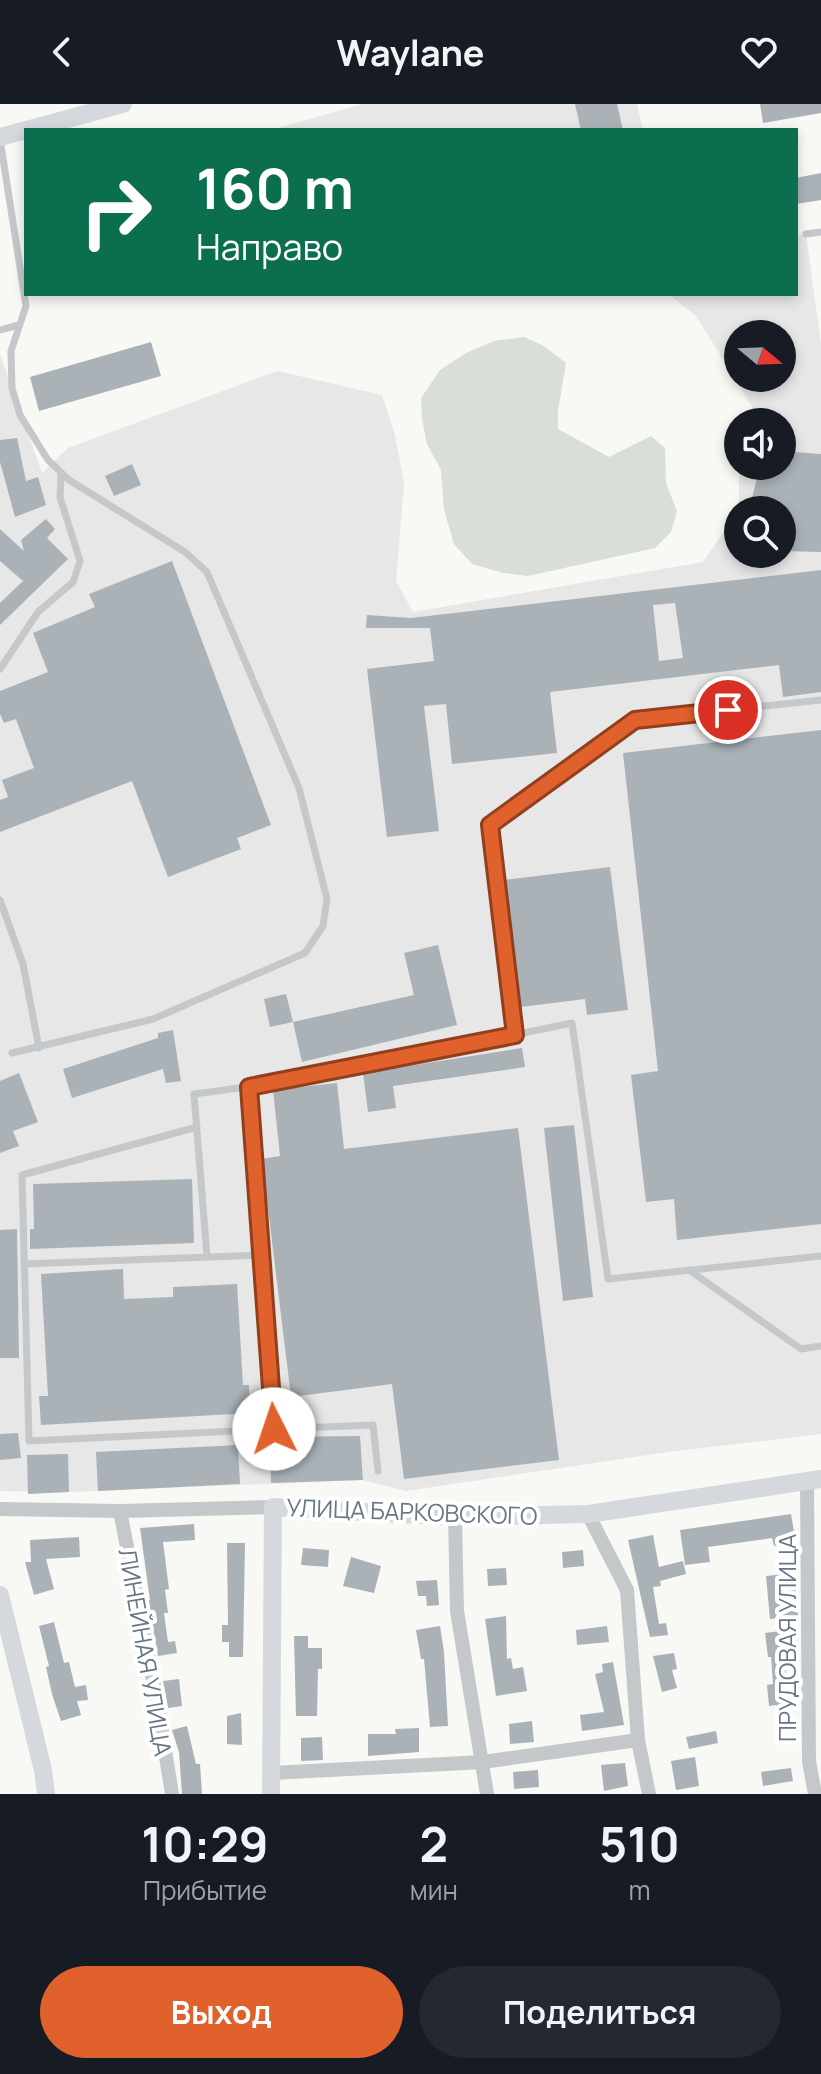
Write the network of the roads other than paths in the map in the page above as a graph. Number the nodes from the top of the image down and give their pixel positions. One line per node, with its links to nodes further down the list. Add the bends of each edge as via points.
1 (111, 106): 2 (street)
2 (32, 128)
3 (24, 130): 4 (street)
4 (0, 137): 7 (lane)
5 (821, 232): 6 (lane)
6 (806, 234)
7 (24, 293)
8 (24, 296): 9 (lane)
9 (19, 325): 10 (lane); 11 (lane, via 11,351 12,388 20,415)
10 (0, 330)
11 (61, 473): 12 (lane, via 60,497 80,561 73,582 38,612); 16 (lane, via 185,552 207,572 299,788 327,899 323,926 305,953 153,1019)
12 (0, 669)
13 (821, 700): 15 (lane, via 635,720 490,825)
14 (0, 900): 16 (lane, via 23,964)
15 (515, 1035): 18 (lane); 24 (lane, via 572,1023 608,1279)
16 (39, 1048): 17 (lane)
17 (12, 1053)
18 (249, 1087): 19 (lane, via 194,1094); 20 (lane)
19 (197, 1127): 21 (lane); 23 (lane, via 22,1175)
20 (262, 1255): 21 (lane); 26 (lane)
21 (207, 1256): 23 (lane)
22 (821, 1256): 24 (lane)
23 (24, 1264): 26 (lane, via 29,1441)
24 (689, 1270): 25 (lane, via 801,1349)
25 (821, 1346)
26 (274, 1429): 27 (lane, via 373,1425)
27 (378, 1471)
28 (814, 1481): 32 (street, УЛИЦА БАРКОВСКОГО); 43 (street, ПРУДОВАЯ УЛИЦА, via 809,1761)
29 (273, 1507): 31 (street, УЛИЦА БАРКОВСКОГО); 33 (street, УЛИЦА БАРКОВСКОГО); 37 (street)
30 (0, 1509): 31 (street, УЛИЦА БАРКОВСКОГО)
31 (120, 1511): 39 (street, ЛИНЕЙНАЯ УЛИЦА)
32 (588, 1514): 33 (street, УЛИЦА БАРКОВСКОГО); 35 (street, via 627,1590)
33 (455, 1517): 36 (street, via 457,1611)
34 (0, 1595): 38 (street)
35 (638, 1740): 36 (street); 42 (street)
36 (483, 1762): 37 (street); 41 (street)
37 (272, 1773): 40 (street)
38 (46, 1794)
39 (172, 1794)
40 (271, 1794)
41 (487, 1794)
42 (649, 1794)
43 (815, 1794)

